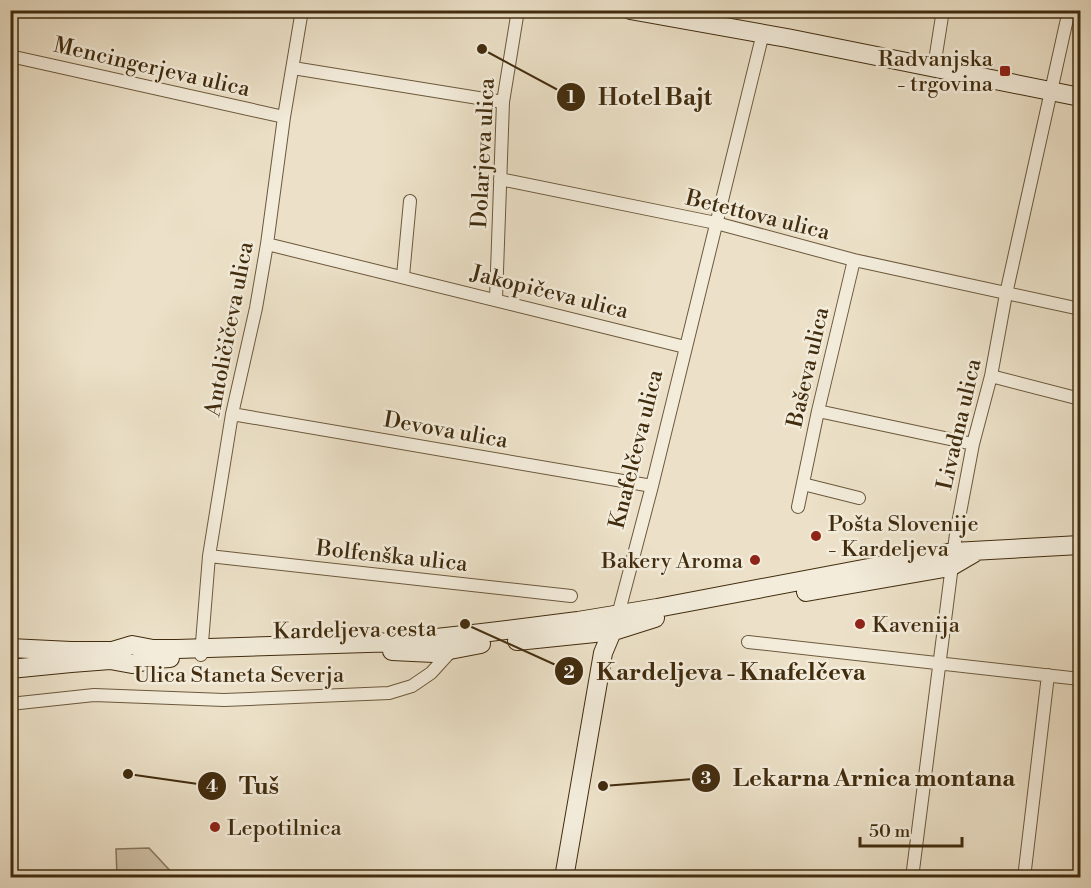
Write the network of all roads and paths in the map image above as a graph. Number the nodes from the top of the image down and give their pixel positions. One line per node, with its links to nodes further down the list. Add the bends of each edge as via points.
1 (302, 10): 9 (street, Antoličičeva ulica)
2 (518, 10): 12 (street, Dolarjeva ulica)
3 (630, 10): 6 (street)
4 (943, 10): 8 (street)
5 (1069, 10): 10 (street, Livadna ulica)
6 (763, 33): 8 (street); 16 (street, Knafelčeva ulica)
7 (10, 56): 13 (street, Mencingerjeva ulica)
8 (934, 67): 10 (street)
9 (293, 68): 12 (street); 13 (street, Antoličičeva ulica)
10 (1052, 90): 11 (street); 20 (street, Livadna ulica)
11 (1080, 97)
12 (503, 102): 14 (street, Dolarjeva ulica)
13 (284, 117): 17 (street, Antoličičeva ulica)
14 (500, 179): 16 (street, Betettova ulica); 21 (street, Dolarjeva ulica)
15 (410, 201): 19 (street)
16 (716, 224): 18 (street, Betettova ulica); 23 (street, Knafelčeva ulica)
17 (267, 244): 19 (street, Jakopičeva ulica); 27 (street, Antoličičeva ulica)
18 (854, 260): 20 (street, Betettova ulica); 26 (street, Baševa ulica)
19 (404, 276): 21 (street, Jakopičeva ulica)
20 (1006, 294): 22 (street, Betettova ulica); 24 (street, Livadna ulica)
21 (496, 299): 23 (street, Jakopičeva ulica)
22 (1080, 309)
23 (685, 347): 30 (street, Knafelčeva ulica)
24 (991, 376): 25 (street); 28 (street, Livadna ulica)
25 (1080, 399)
26 (818, 411): 28 (street); 29 (street, Baševa ulica)
27 (232, 414): 30 (street, Devova ulica); 34 (street, Antoličičeva ulica)
28 (973, 444): 35 (street, Livadna ulica)
29 (803, 484): 31 (street); 32 (street, Baševa ulica)
30 (652, 486): 37 (street, Knafelčeva ulica)
31 (859, 498)
32 (798, 507)
33 (1080, 545): 35 (street, Kardeljeva cesta, via 978,551)
34 (209, 556): 36 (street, Bolfenška ulica); 41 (street, Antoličičeva ulica)
35 (952, 559): 37 (street, Kardeljeva cesta); 42 (street, Livadna ulica)
36 (571, 596)
37 (616, 623): 40 (street, Kardeljeva cesta); 41 (street, Kardeljeva cesta, via 400,642); 47 (street, Knafelčeva ulica, via 603,653)
38 (748, 642): 42 (street)
39 (10, 648): 41 (street, Kardeljeva cesta, via 112,651 132,645)
40 (453, 650): 41 (street, Kardeljeva cesta); 46 (street, Ulica Staneta Severja, via 412,686 389,693 224,700 94,695)
41 (202, 652): 43 (street, Kardeljeva cesta, via 132,663 110,660)
42 (940, 663): 44 (street); 48 (street, Livadna ulica)
43 (10, 669)
44 (1048, 675): 45 (street); 49 (street)
45 (1080, 679)
46 (10, 704)
47 (564, 878)
48 (912, 878)
49 (1024, 878)

